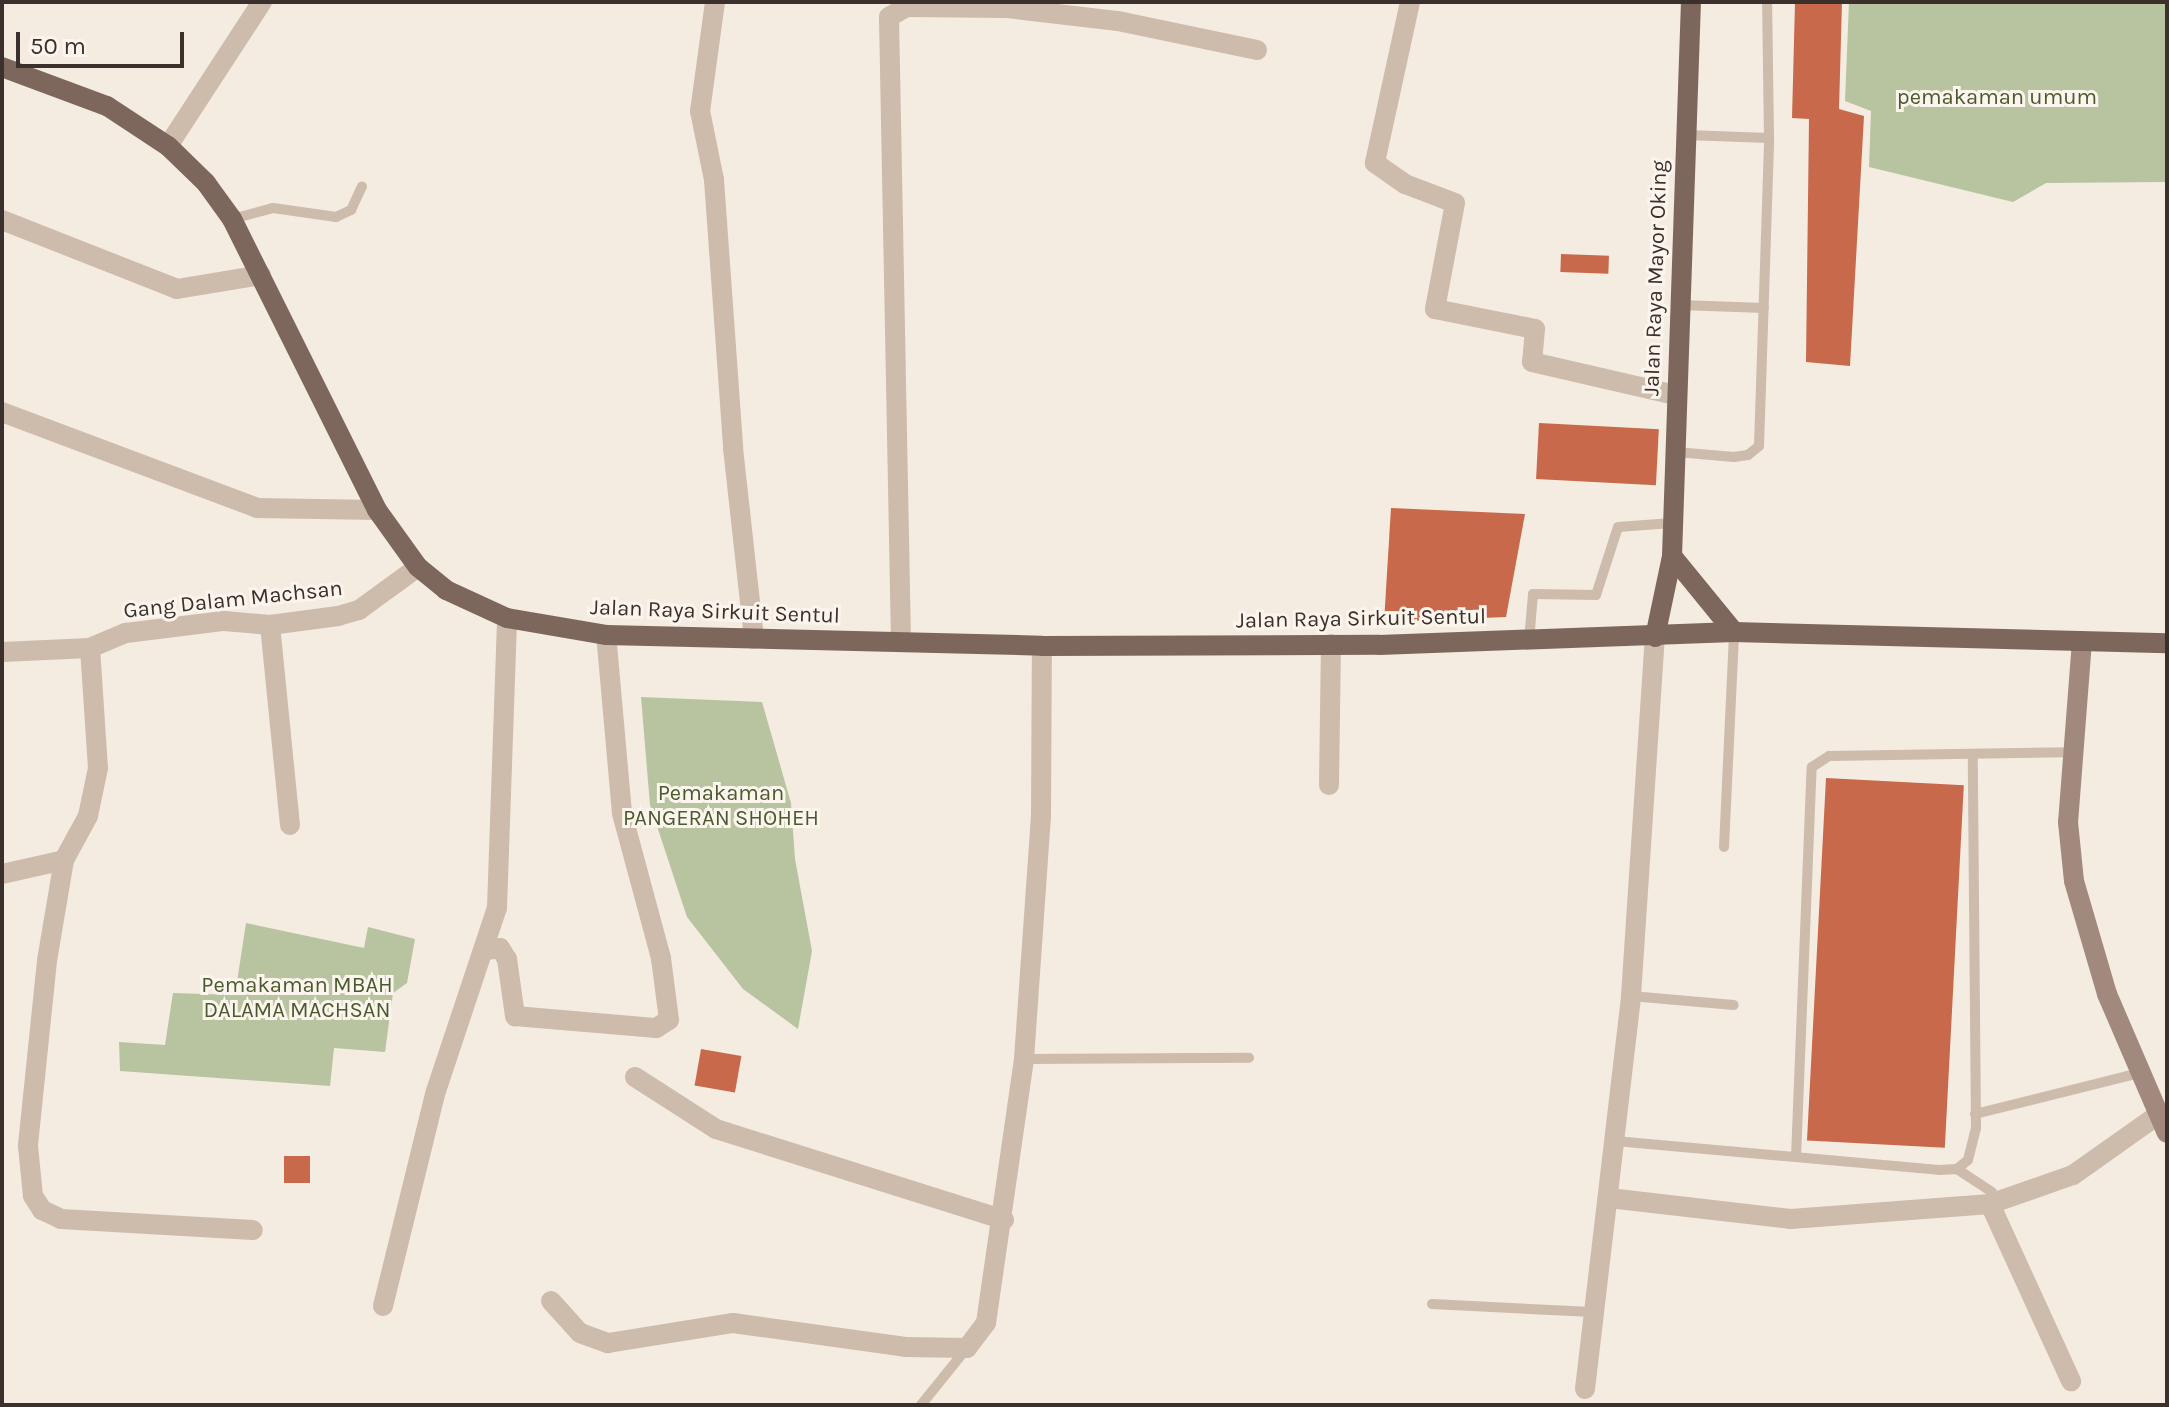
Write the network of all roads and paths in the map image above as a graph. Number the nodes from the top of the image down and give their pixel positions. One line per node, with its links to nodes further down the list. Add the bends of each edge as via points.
1 (262, 2): 10 (street)
2 (715, 2): 29 (street, via 700,111 714,180 733,448)
3 (1410, 2): 17 (street, via 1375,163 1405,184 1455,203 1435,309 1535,329 1532,362)
4 (1691, 2): 8 (main road, Jalan Raya Mayor Oking)
5 (1767, 2): 9 (lane)
6 (1257, 50): 32 (street, via 1118,21 1007,8 906,7 889,17)
7 (2, 67): 10 (main road, Jalan Raya Sirkuit Sentul, via 107,106)
8 (1686, 135): 9 (lane); 15 (main road, Jalan Raya Mayor Oking)
9 (1769, 138): 16 (lane)
10 (168, 146): 12 (main road, Jalan Raya Sirkuit Sentul, via 206,183)
11 (362, 186): 12 (lane, via 351,210 336,217 273,208)
12 (232, 219): 14 (main road, Jalan Raya Sirkuit Sentul)
13 (2, 220): 14 (street, via 177,289)
14 (261, 275): 20 (main road, Jalan Raya Sirkuit Sentul)
15 (1678, 305): 16 (lane); 17 (main road, Jalan Raya Mayor Oking)
16 (1764, 308): 19 (lane, via 1759,446 1734,457)
17 (1675, 395): 19 (main road, Jalan Raya Mayor Oking)
18 (2, 412): 20 (street, via 257,508)
19 (1674, 451): 21 (main road, Jalan Raya Mayor Oking)
20 (377, 510): 23 (main road, Jalan Raya Sirkuit Sentul)
21 (1672, 523): 22 (main road, Jalan Raya Mayor Oking); 30 (lane, via 1618,527 1596,595 1533,594)
22 (1672, 556): 26 (main road); 28 (main road, Jalan Raya Mayor Oking)
23 (418, 567): 24 (main road, Jalan Raya Sirkuit Sentul, via 446,590); 25 (street, Gang Dalam Machsan, via 359,610)
24 (507, 618): 27 (main road, Jalan Raya Sirkuit Sentul); 45 (street, via 498,892)
25 (270, 625): 36 (street, Gang Dalam Machsan, via 224,621 172,627 126,633); 41 (street)
26 (1734, 632): 28 (main road, Jalan Raya Sirkuit Sentul); 31 (main road, Jalan Raya Sirkuit Sentul); 42 (lane)
27 (606, 635): 29 (main road, Jalan Raya Sirkuit Sentul); 45 (street, via 622,813 661,958 669,1020 656,1028 515,1016 507,959 500,948)
28 (1655, 637): 30 (main road, Jalan Raya Sirkuit Sentul); 46 (street)
29 (754, 639): 32 (main road, Jalan Raya Sirkuit Sentul)
30 (1529, 641): 34 (main road, Jalan Raya Sirkuit Sentul)
31 (2082, 641): 33 (main road, Jalan Raya Sirkuit Sentul); 38 (main road)
32 (901, 642): 35 (main road, Jalan Raya Sirkuit Sentul)
33 (2167, 643)
34 (1331, 644): 35 (main road, Jalan Raya Sirkuit Sentul); 40 (street)
35 (1042, 646): 49 (street, via 1041,817)
36 (90, 648): 37 (street, Gang Dalam Machsan); 43 (street, via 98,768 88,816)
37 (2, 652)
38 (2071, 752): 39 (lane); 50 (main road, via 2068,822 2074,881 2107,994)
39 (1973, 754): 52 (lane); 55 (lane, via 1829,756 1812,767)
40 (1329, 785)
41 (290, 825)
42 (1724, 847)
43 (64, 860): 44 (street); 60 (street, via 35,1046 28,1146 33,1196 42,1210 61,1219)
44 (2, 874)
45 (486, 950): 63 (street, via 436,1091)
46 (1631, 996): 47 (lane); 54 (street)
47 (1734, 1005)
48 (1249, 1058): 49 (lane)
49 (1024, 1059): 59 (street)
50 (2139, 1073): 52 (lane); 53 (main road)
51 (635, 1077): 59 (street, via 716,1129)
52 (1975, 1114): 56 (lane, via 1968,1160)
53 (2162, 1116): 58 (street, via 2075,1164)
54 (1615, 1141): 55 (lane); 57 (street)
55 (1796, 1157): 56 (lane)
56 (1957, 1169): 58 (lane)
57 (1610, 1192): 58 (street, via 1791,1219); 64 (street)
58 (1991, 1198): 66 (street)
59 (1004, 1220): 65 (street, via 986,1323)
60 (253, 1230)
61 (551, 1301): 65 (street, via 580,1333 608,1343 733,1323 905,1347)
62 (1432, 1304): 64 (lane)
63 (383, 1306)
64 (1592, 1312): 67 (street)
65 (967, 1348): 68 (lane)
66 (2071, 1381)
67 (1585, 1389)
68 (921, 1405)

